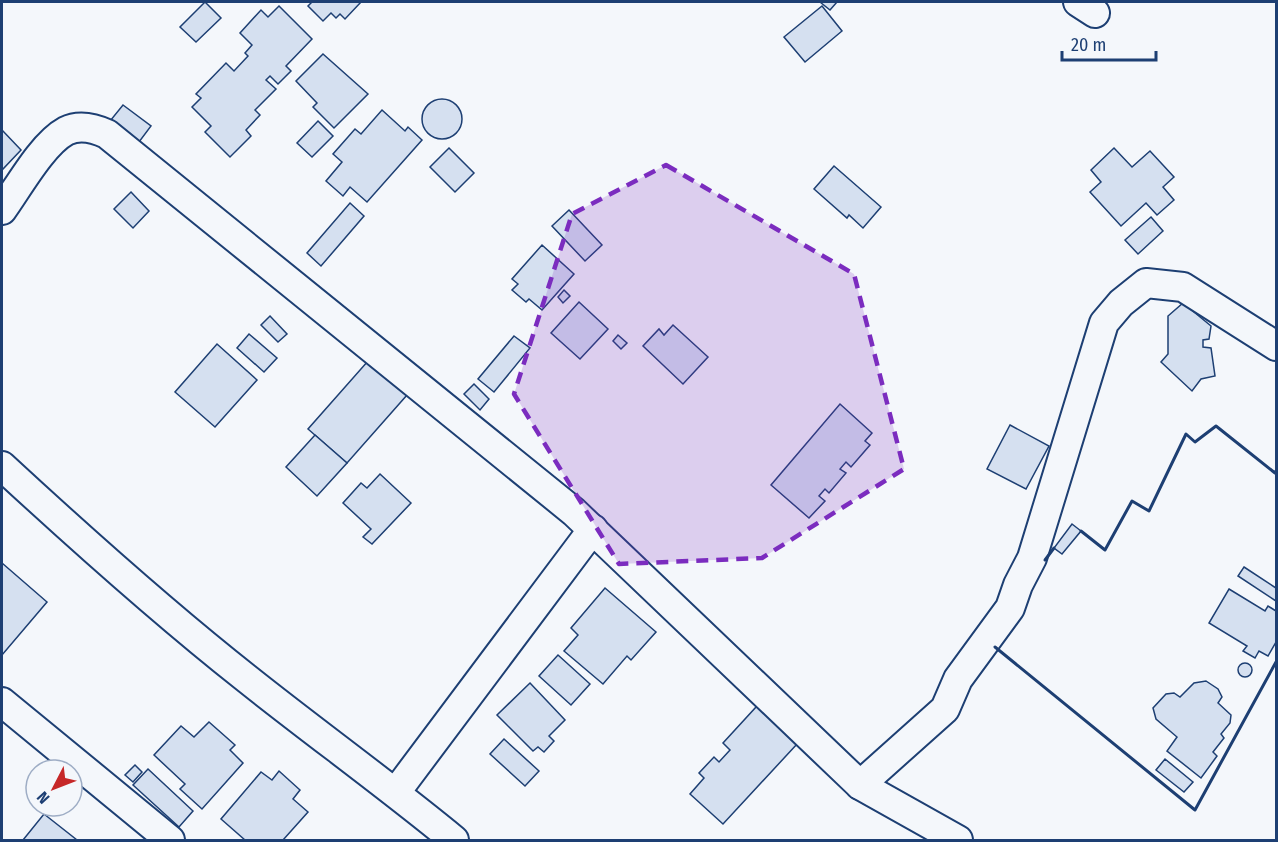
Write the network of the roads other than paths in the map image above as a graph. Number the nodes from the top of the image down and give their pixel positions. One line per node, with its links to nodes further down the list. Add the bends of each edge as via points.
1 (2, 210): 4 (street, via 54,140 68,130 82,127 107,134)
2 (1276, 346): 6 (street, via 1183,287 1146,283 1121,303 1104,323 1032,558 1010,608 958,679 945,709)
3 (2, 466): 7 (street, via 110,566 237,671)
4 (593, 529): 6 (street); 7 (street)
5 (2, 702): 8 (street)
6 (860, 785): 10 (street)
7 (396, 792): 9 (street)
8 (170, 840)
9 (454, 840)
10 (958, 840)

